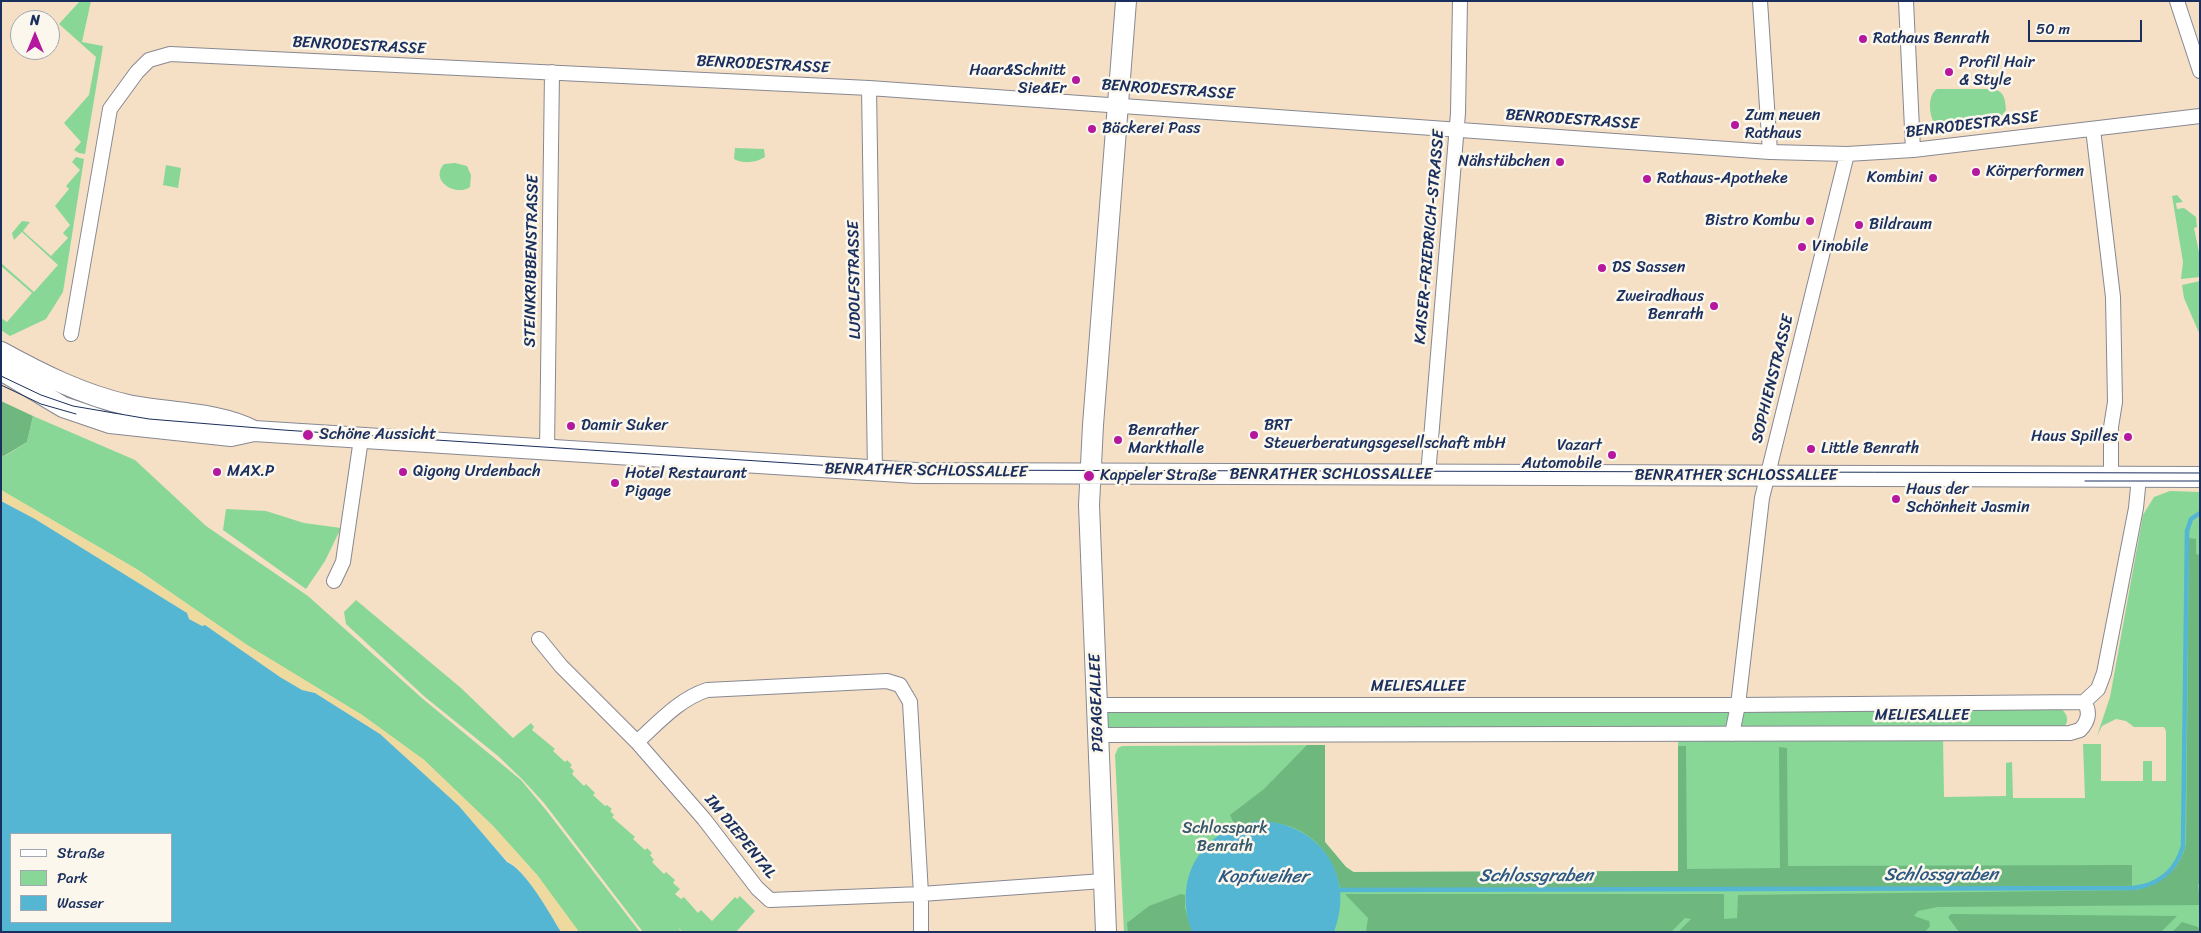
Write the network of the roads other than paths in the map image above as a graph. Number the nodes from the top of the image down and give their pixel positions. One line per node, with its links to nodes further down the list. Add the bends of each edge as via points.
1 (1126, 1): 9 (main road)
2 (1460, 1): 12 (street, KAISER-FRIEDRICH-STRASSE)
3 (1760, 1): 14 (street)
4 (1906, 1): 13 (street)
5 (2177, 1): 6 (street)
6 (2200, 71)
7 (552, 72): 8 (street, BENRODESTRASSE); 16 (street, BENRODESTRASSE, via 170,54 149,60 110,109); 21 (street, STEINKRIBBENSTRASSE)
8 (869, 88): 9 (street, BENRODESTRASSE); 22 (street, LUDOLFSTRASSE)
9 (1117, 104): 12 (street, BENRODESTRASSE); 23 (main road)
10 (2200, 116): 11 (street, BENRODESTRASSE)
11 (2093, 128): 13 (street, BENRODESTRASSE); 26 (street, via 2113,297 2115,402 2111,427)
12 (1456, 130): 14 (street, BENRODESTRASSE); 24 (street, KAISER-FRIEDRICH-STRASSE)
13 (1913, 150): 15 (street, BENRODESTRASSE)
14 (1770, 152): 15 (street, BENRODESTRASSE)
15 (1846, 154): 25 (street, SOPHIENSTRASSE)
16 (71, 334)
17 (1, 352): 19 (main road, BENRATHER SCHLOSSALLEE, via 72,386 117,402 233,422)
18 (1, 370): 19 (main road, BENRATHER SCHLOSSALLEE, via 63,407 110,423 232,436)
19 (254, 431): 20 (main road, BENRATHER SCHLOSSALLEE)
20 (361, 438): 21 (main road, BENRATHER SCHLOSSALLEE); 29 (street, via 343,562)
21 (547, 450): 22 (main road, BENRATHER SCHLOSSALLEE)
22 (875, 472): 23 (main road, BENRATHER SCHLOSSALLEE)
23 (1090, 474): 24 (main road, BENRATHER SCHLOSSALLEE); 32 (main road, PIGAGEALLEE)
24 (1428, 475): 25 (main road, BENRATHER SCHLOSSALLEE)
25 (1767, 476): 26 (main road, BENRATHER SCHLOSSALLEE); 33 (street, SOPHIENSTRASSE)
26 (2111, 477): 27 (main road, BENRATHER SCHLOSSALLEE)
27 (2139, 477): 28 (main road, BENRATHER SCHLOSSALLEE); 31 (street, via 2104,673 2098,689)
28 (2200, 477)
29 (334, 581)
30 (539, 639): 36 (street, IM DIEPENTAL, via 561,666)
31 (2084, 702): 33 (street, MELIESALLEE); 34 (street, MELIESALLEE, via 2088,708 2087,719 2080,730 2070,733)
32 (1097, 705): 33 (street, MELIESALLEE); 35 (main road, PIGAGEALLEE)
33 (1738, 705): 34 (street)
34 (1732, 734): 35 (street, MELIESALLEE)
35 (1098, 735): 37 (main road, PIGAGEALLEE)
36 (637, 742): 38 (street, IM DIEPENTAL, via 770,900); 38 (street, via 674,708 696,693 707,690 887,681 900,685 910,702)
37 (1103, 881): 38 (street, IM DIEPENTAL); 40 (main road, PIGAGEALLEE)
38 (921, 894): 39 (street)
39 (921, 932)
40 (1106, 932)

